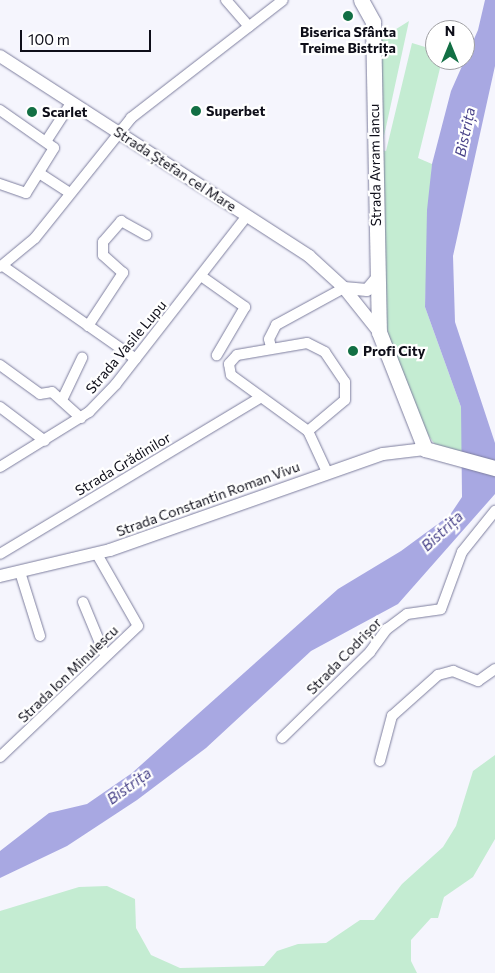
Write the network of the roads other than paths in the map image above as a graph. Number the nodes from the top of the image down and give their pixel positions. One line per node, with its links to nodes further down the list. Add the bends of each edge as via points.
1 (226, 0): 4 (street)
2 (283, 0): 4 (street)
3 (361, 0): 17 (main road, Strada Avram Iancu, via 373,22)
4 (249, 26): 8 (street)
5 (0, 56): 6 (street, Strada Ștefan cel Mare)
6 (71, 103): 8 (street, Strada Ștefan cel Mare); 9 (street)
7 (0, 110): 9 (street)
8 (117, 132): 12 (street); 13 (street, Strada Ștefan cel Mare)
9 (47, 140): 10 (street, via 54,150)
10 (39, 173): 11 (street, via 23,194); 12 (street)
11 (0, 184)
12 (70, 193): 15 (street, via 25,249)
13 (247, 216): 16 (street, Strada Vasile Lupu); 18 (street, Strada Ștefan cel Mare, via 309,256)
14 (146, 235): 19 (street, via 122,221 103,242 103,255 123,273)
15 (2, 267): 19 (street)
16 (201, 276): 22 (street, via 245,307); 24 (street, Strada Vasile Lupu)
17 (377, 278): 18 (street, via 359,292); 20 (main road, Strada Avram Iancu)
18 (344, 288): 20 (street, Strada Ștefan cel Mare); 21 (street, via 276,325 269,339)
19 (88, 326): 24 (street)
20 (379, 332): 32 (main road, Strada Ștefan cel Mare)
21 (271, 347): 26 (street, via 246,350 229,364 231,376); 30 (street, via 316,345 344,382 345,400)
22 (217, 355)
23 (82, 358): 27 (street)
24 (136, 359): 29 (street, Strada Vasile Lupu)
25 (0, 365): 27 (street, via 40,394 51,391)
26 (260, 398): 30 (street); 37 (street, Strada Grădinilor)
27 (62, 400): 29 (street)
28 (0, 407): 31 (street)
29 (81, 418): 31 (street, Strada Vasile Lupu)
30 (308, 431): 35 (street)
31 (45, 441): 33 (street, Strada Vasile Lupu)
32 (425, 449): 34 (main road); 35 (street, Strada Constantin Roman Vivu, via 383,454)
33 (0, 468)
34 (495, 468)
35 (327, 472): 38 (street, Strada Constantin Roman Vivu)
36 (495, 511): 45 (street, Strada Codrișor, via 462,552 441,609 407,614 387,628 370,652)
37 (0, 554)
38 (97, 554): 39 (street, Strada Constantin Roman Vivu); 43 (street, Strada Ion Minulescu, via 138,623)
39 (20, 572): 40 (street, Strada Constantin Roman Vivu); 42 (street)
40 (0, 576)
41 (83, 602): 43 (street)
42 (40, 636)
43 (104, 655): 46 (street, Strada Ion Minulescu)
44 (495, 670): 47 (street, via 478,681 454,671 438,675 392,716)
45 (282, 738)
46 (0, 757)
47 (380, 761)

